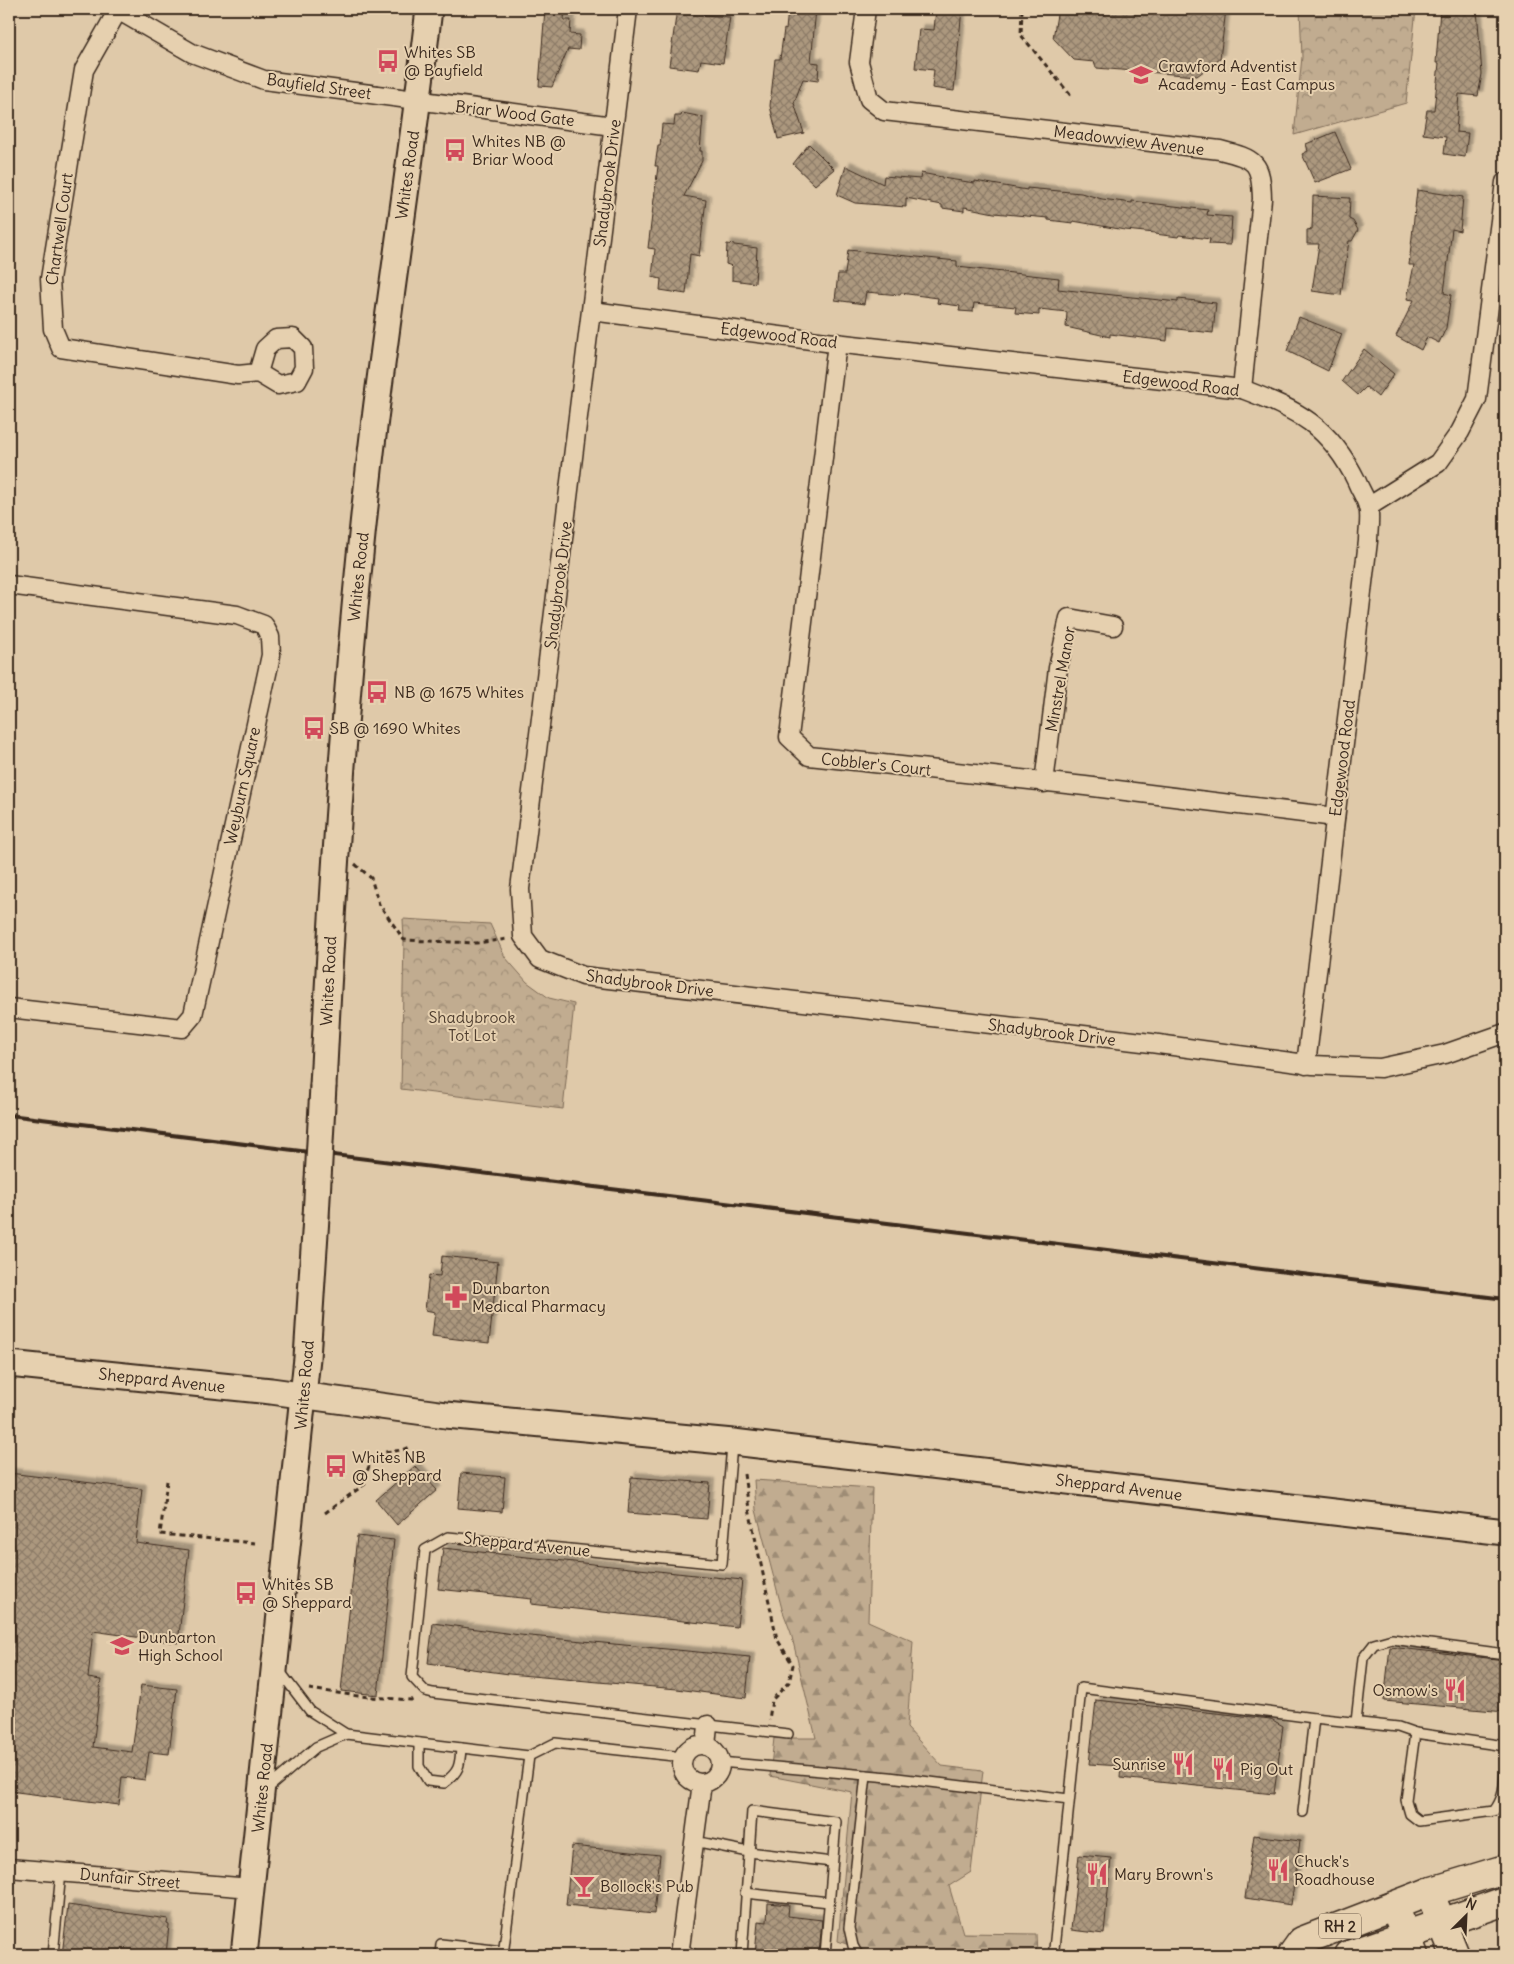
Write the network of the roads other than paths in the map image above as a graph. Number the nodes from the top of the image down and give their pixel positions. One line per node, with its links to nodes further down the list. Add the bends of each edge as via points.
1 (117, 9): 5 (street, Bayfield Street, via 192,53 264,80); 11 (street, Chartwell Court, via 84,70 50,280 53,329 61,348 238,375)
2 (429, 9): 5 (main road, Whites Road)
3 (628, 9): 6 (street, Shadybrook Drive)
4 (866, 9): 12 (street, Meadowview Avenue, via 859,62 869,99 884,111 1220,150 1248,157 1261,175 1262,199)
5 (417, 101): 6 (street, Briar Wood Gate); 22 (main road, Whites Road, bridge, via 375,420 349,668)
6 (613, 126): 9 (street, Shadybrook Drive)
7 (1505, 182): 8 (street)
8 (1500, 258): 13 (street, via 1476,399 1460,432 1438,463)
9 (592, 311): 10 (street, Edgewood Road); 20 (street, Shadybrook Drive, via 520,889 523,936 540,959 583,976 1150,1043)
10 (837, 343): 12 (street, Edgewood Road); 16 (street, Cobbler's Court, via 789,737 809,756)
11 (258, 373)
12 (1242, 389): 13 (street, Edgewood Road, via 1303,417 1331,439 1346,460)
13 (1368, 507): 17 (street, Edgewood Road, via 1366,564)
14 (9, 585): 18 (street, Weyburn Square, via 236,615 264,625 270,637 271,655 193,1015 182,1028)
15 (1113, 626): 16 (street, Minstrel Manor, via 1069,618 1058,668)
16 (1044, 782): 17 (street, Cobbler's Court)
17 (1335, 817): 20 (street, Edgewood Road)
18 (9, 1008)
19 (1505, 1033): 20 (street, Shadybrook Drive, via 1445,1054 1380,1068)
20 (1306, 1065)
21 (9, 1367): 22 (main road, Sheppard Avenue)
22 (303, 1395): 23 (main road, Sheppard Avenue, via 446,1415); 26 (main road, Whites Road)
23 (733, 1442): 24 (main road, Sheppard Avenue); 29 (lane, Sheppard Avenue, via 722,1564 448,1537 425,1550 412,1677 425,1691)
24 (1505, 1532)
25 (1505, 1654): 28 (lane, via 1392,1639 1374,1644 1363,1658)
26 (275, 1664): 31 (lane, via 310,1711); 43 (main road, Whites Road)
27 (1314, 1718): 28 (lane); 44 (lane, via 1081,1688); 45 (lane)
28 (1356, 1722): 30 (lane, via 1398,1727)
29 (708, 1725): 32 (lane); 34 (street)
30 (1416, 1733): 35 (lane); 40 (lane, via 1406,1800 1410,1814 1419,1821 1494,1811 1504,1793)
31 (346, 1734): 33 (lane); 43 (lane, via 316,1747)
32 (788, 1734)
33 (419, 1743): 36 (lane); 36 (lane, via 419,1766 428,1781 444,1783 460,1766)
34 (706, 1746): 38 (street, via 697,1745); 39 (street, via 714,1751)
35 (1505, 1746)
36 (461, 1748): 37 (lane)
37 (529, 1756): 38 (lane, via 555,1743); 61 (lane)
38 (683, 1757): 42 (street, via 685,1775)
39 (720, 1762): 41 (lane); 42 (street, via 713,1779)
40 (1505, 1774)
41 (866, 1775): 44 (lane); 67 (lane, via 850,1928)
42 (702, 1783): 46 (street)
43 (261, 1793): 52 (main road, Whites Road)
44 (1069, 1799): 68 (lane)
45 (1303, 1812)
46 (694, 1841): 47 (lane); 60 (street)
47 (749, 1852): 48 (lane); 48 (lane, via 752,1811 836,1822); 54 (lane)
48 (832, 1862): 55 (lane)
49 (9, 1868): 51 (street, Dunfair Street)
50 (1505, 1869): 53 (main road, RH 2)
51 (61, 1872): 52 (street, Dunfair Street); 62 (lane)
52 (252, 1888): 63 (main road, Whites Road)
53 (1429, 1892): 57 (main road, RH 2); 58 (main road)
54 (745, 1893): 55 (lane); 65 (lane)
55 (829, 1902): 66 (lane)
56 (1505, 1902): 58 (main road, RH 2)
57 (1394, 1906): 59 (main road); 69 (main road, RH 2, via 1302,1940)
58 (1441, 1923): 59 (main road, RH 2); 71 (main road)
59 (1410, 1945): 70 (main road, RH 2)
60 (685, 1952)
61 (503, 1953): 64 (lane, via 441,1944)
62 (53, 1955)
63 (244, 1955)
64 (440, 1955)
65 (742, 1955)
66 (825, 1955)
67 (858, 1955)
68 (1056, 1955)
69 (1292, 1955)
70 (1349, 1955)
71 (1455, 1955)

